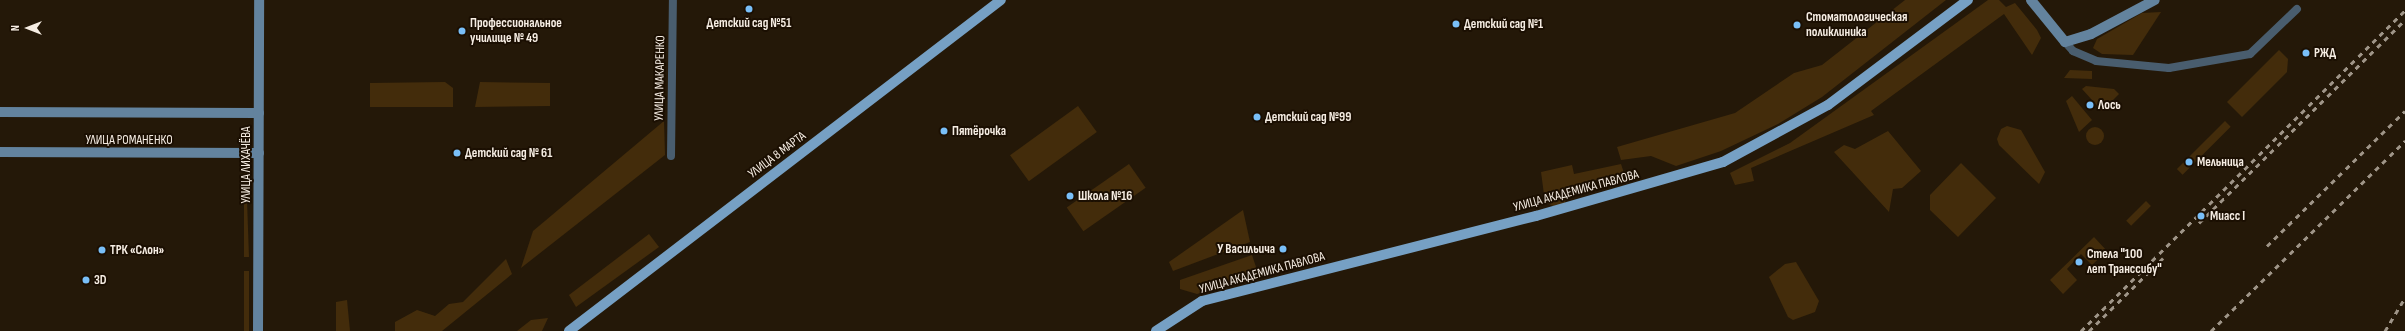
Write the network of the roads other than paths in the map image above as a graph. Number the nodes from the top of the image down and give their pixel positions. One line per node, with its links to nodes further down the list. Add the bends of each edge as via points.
1 (259, 0): 10 (main road, УЛИЦА ЛИХАЧЁВА)
2 (673, 0): 13 (street, УЛИЦА МАКАРЕНКО)
3 (1001, 0): 15 (main road, УЛИЦА 8 МАРТА)
4 (1968, 0): 16 (main road, УЛИЦА АКАДЕМИКА ПАВЛОВА, via 1828,105 1723,162 1536,216 1202,301)
5 (2031, 0): 8 (main road)
6 (2154, 0): 8 (main road, via 2091,34)
7 (2297, 9): 8 (street, via 2250,54 2169,68 2096,61 2074,50)
8 (2065, 42)
9 (0, 112): 10 (main road, УЛИЦА РОМАНЕНКО)
10 (259, 113): 12 (main road, УЛИЦА ЛИХАЧЁВА)
11 (0, 152): 12 (main road, УЛИЦА РОМАНЕНКО)
12 (259, 153): 14 (main road, УЛИЦА ЛИХАЧЁВА)
13 (671, 156)
14 (258, 331)
15 (569, 331)
16 (1156, 331)

